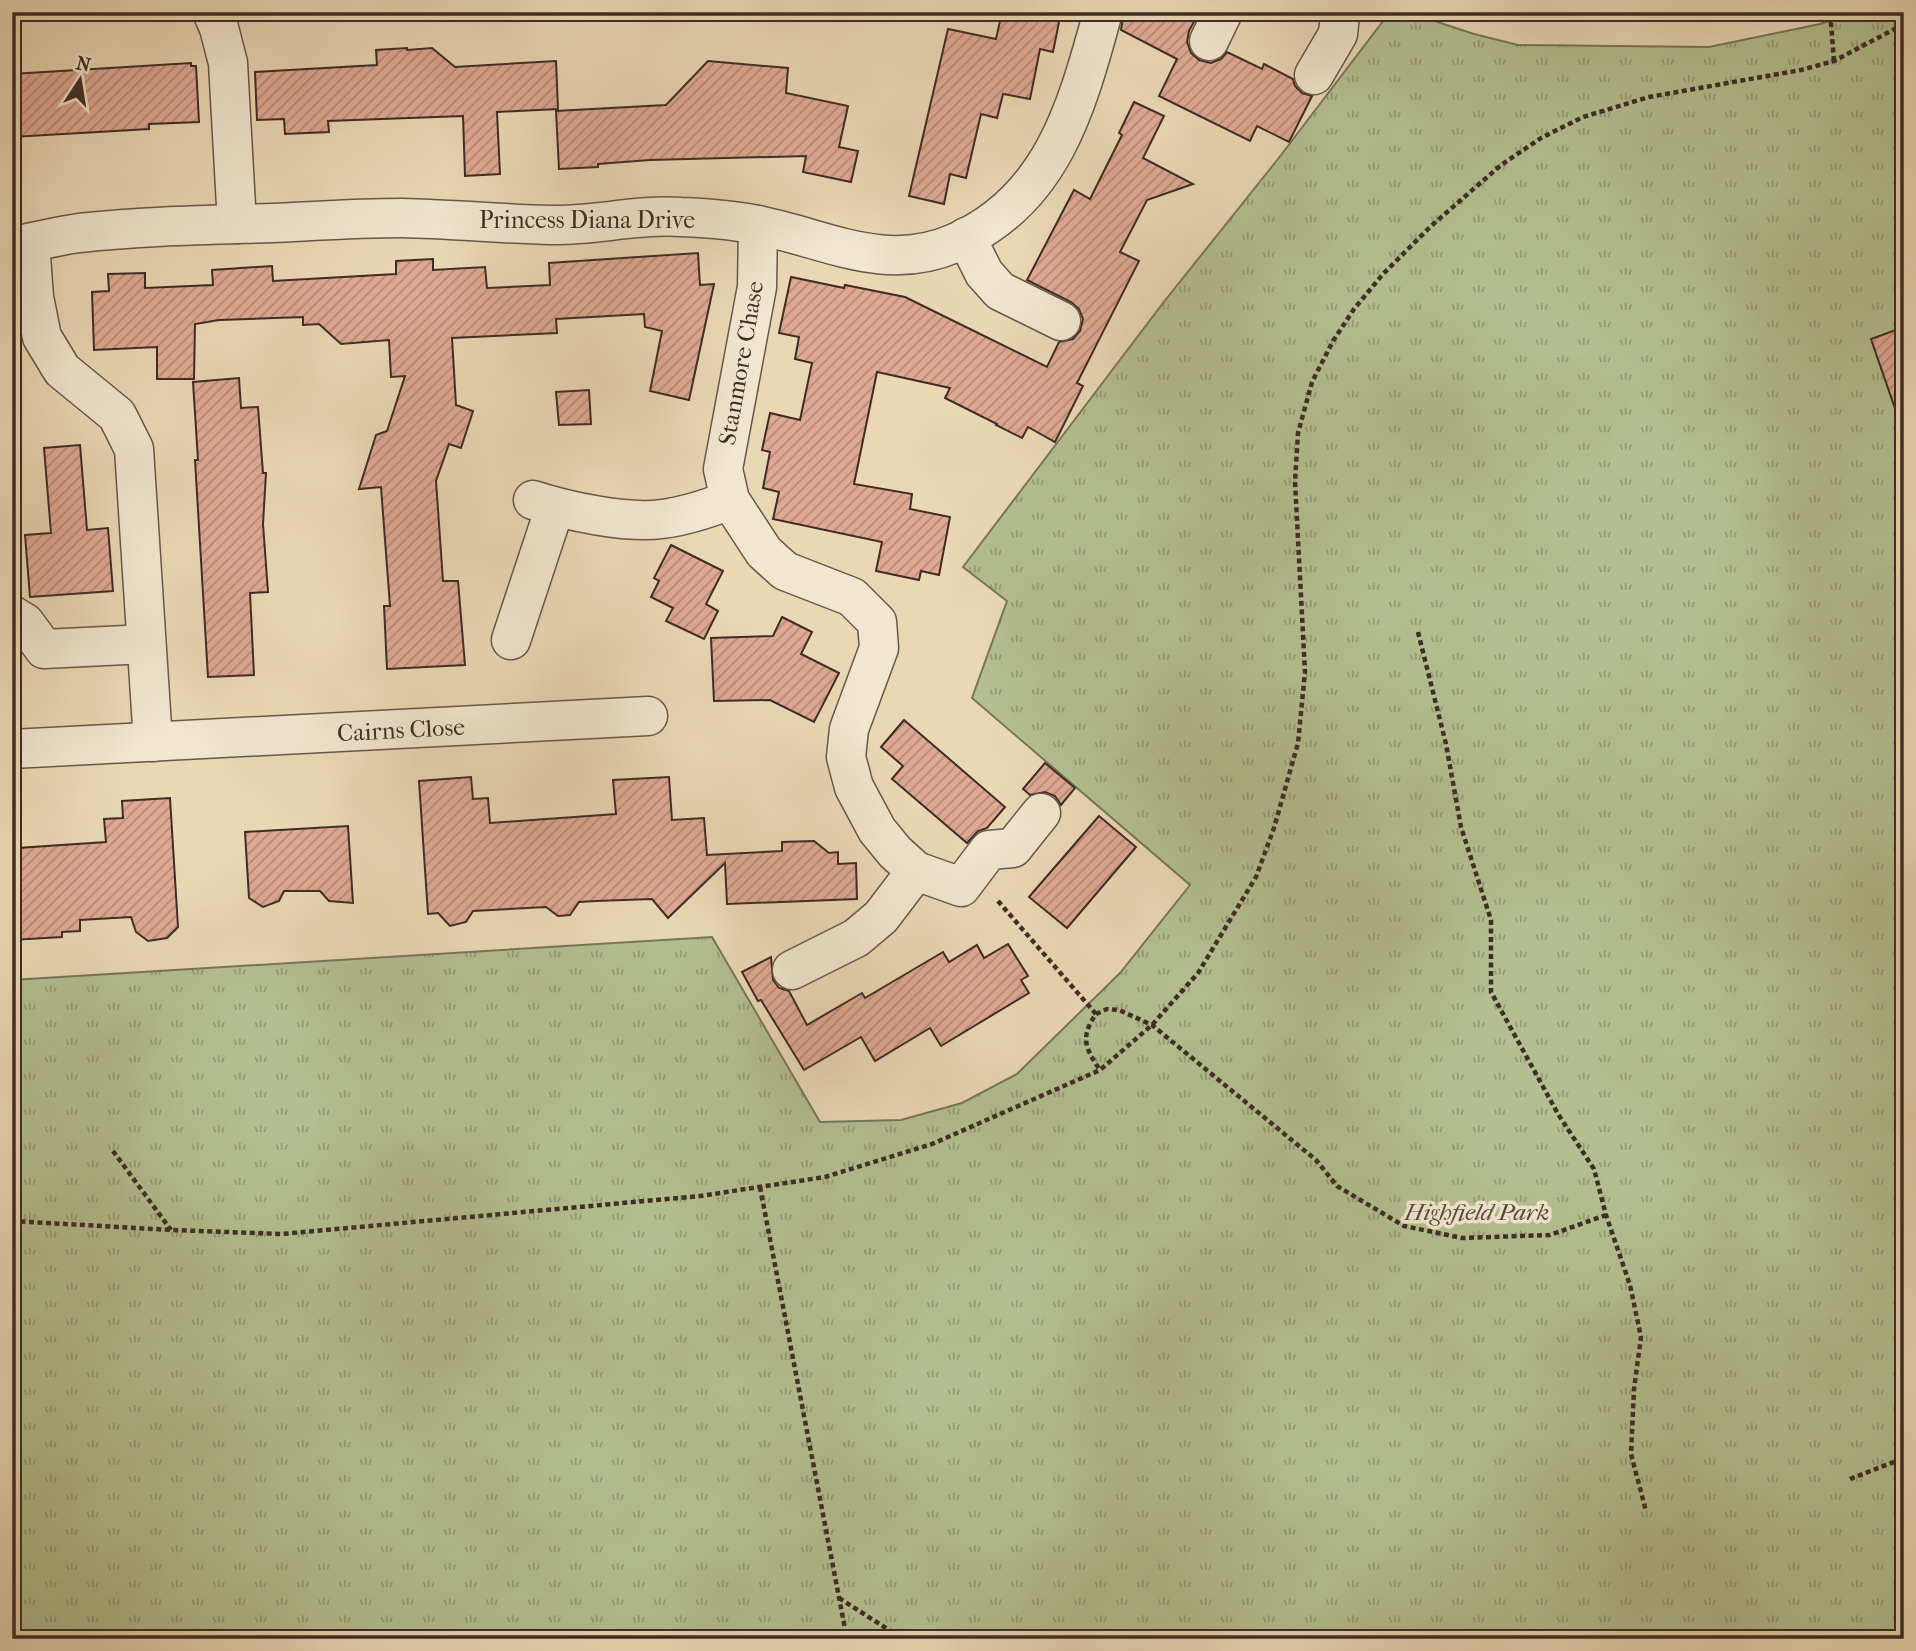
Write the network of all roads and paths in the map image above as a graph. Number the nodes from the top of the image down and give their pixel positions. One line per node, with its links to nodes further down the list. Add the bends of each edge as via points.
1 (212, 12): 7 (street, via 228,63)
2 (1103, 12): 9 (street, Princess Diana Drive, via 1083,83 1055,148 1018,202)
3 (1338, 12): 6 (street, via 1338,34)
4 (1841, 12): 5 (path, via 1831,23)
5 (1834, 61)
6 (1314, 75)
7 (237, 224): 8 (street, Princess Diana Drive, via 402,218 555,225 678,216); 10 (street, Princess Diana Drive, via 79,234)
8 (758, 225): 9 (street, Princess Diana Drive, via 853,252 895,257 930,251); 12 (street, Stanmore Chase, via 757,286 723,470)
9 (966, 237): 11 (street, via 984,273 1000,291)
10 (21, 244): 16 (street, via 42,337 62,370 117,415 134,449)
11 (1061, 321)
12 (730, 500): 15 (street, via 659,520 544,504); 21 (street, Stanmore Chase, via 764,552 785,571 852,597 877,622 879,648 849,729 846,757 854,787 877,830)
13 (12, 615): 16 (street, via 44,649)
14 (1418, 632): 28 (path, via 1461,827 1491,920 1491,992 1594,1169)
15 (511, 640)
16 (146, 644): 18 (street)
17 (648, 716): 18 (street, Cairns Close)
18 (153, 742): 19 (street, Cairns Close)
19 (12, 750)
20 (1041, 813): 22 (street, via 1013,848 989,850)
21 (916, 871): 22 (street, Stanmore Chase); 23 (street, via 881,917 856,937)
22 (961, 887): 24 (path, via 985,886)
23 (792, 970)
24 (1096, 1014): 25 (path, via 1086,1038 1088,1052); 28 (path, via 1119,1010 1152,1025 1316,1160 1337,1186 1404,1226 1462,1238 1550,1236)
25 (1100, 1070)
26 (113, 1151): 29 (path)
27 (760, 1187): 33 (path)
28 (1606, 1215): 32 (path, via 1630,1285 1641,1337 1631,1454)
29 (172, 1230)
30 (1904, 1458): 31 (path)
31 (1850, 1479)
32 (1646, 1511)
33 (839, 1598): 34 (path); 35 (path)
34 (847, 1639)
35 (903, 1639)

